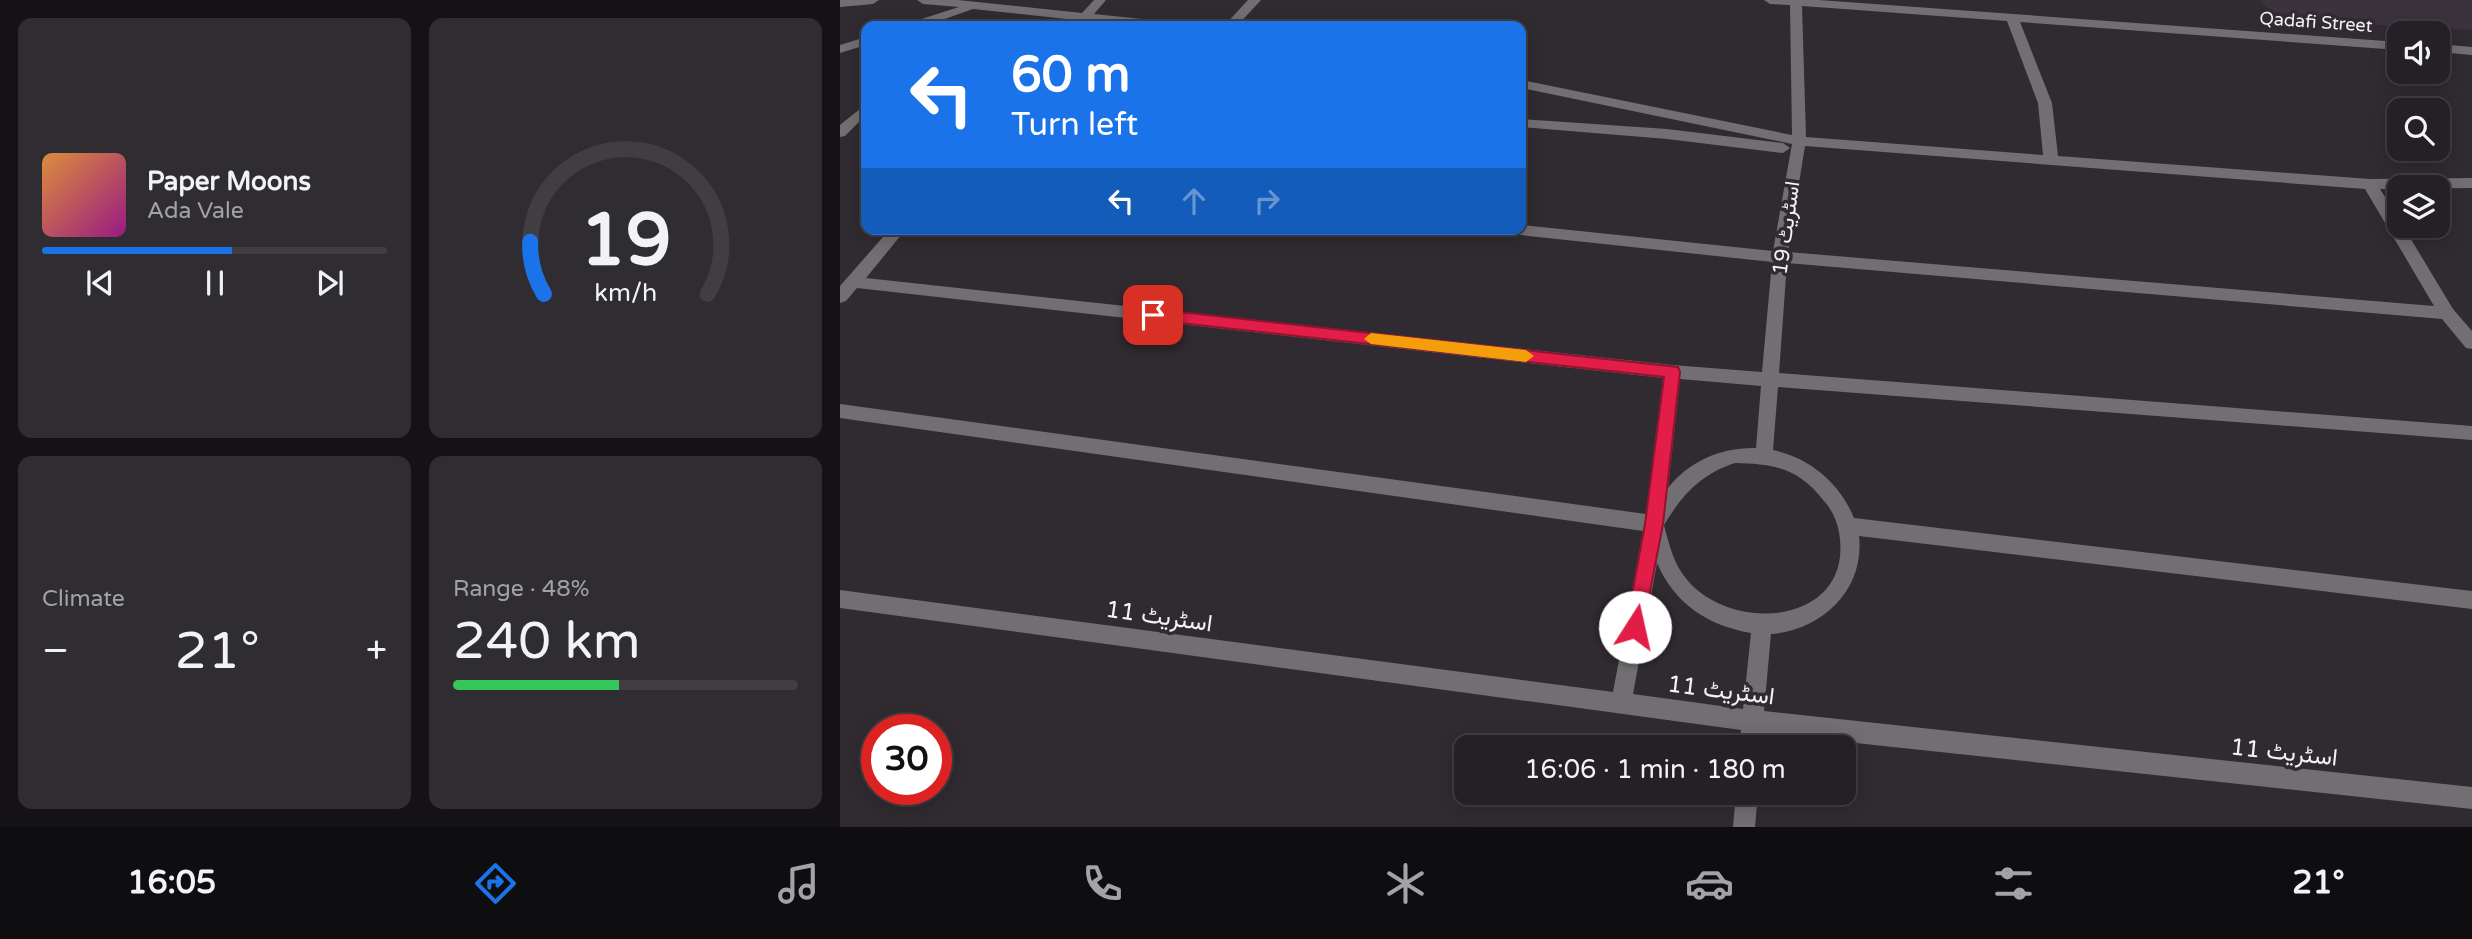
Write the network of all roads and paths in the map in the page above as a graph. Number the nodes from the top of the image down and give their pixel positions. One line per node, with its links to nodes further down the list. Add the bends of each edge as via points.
1 (873, 0): 8 (street)
2 (923, 0): 9 (street)
3 (1100, 0): 14 (street)
4 (1255, 0): 15 (street)
5 (1770, 0): 7 (street, Qadafi Street)
6 (1956, 0): 10 (street)
7 (1796, 1): 10 (street, Qadafi Street); 25 (street, اسٹریٹ 19)
8 (840, 3)
9 (974, 7): 12 (street); 13 (street); 14 (street)
10 (1959, 14): 11 (street, Qadafi Street)
11 (2012, 18): 17 (street, Qadafi Street); 26 (street, via 2045,103)
12 (929, 21)
13 (959, 21)
14 (1081, 21)
15 (1235, 21)
16 (861, 43): 18 (street)
17 (2387, 45)
18 (840, 49)
19 (2450, 49): 20 (street)
20 (2472, 51)
21 (1526, 85): 25 (street)
22 (861, 113): 24 (street)
23 (1526, 123): 25 (street)
24 (840, 133)
25 (1798, 145): 26 (street); 31 (street, اسٹریٹ 19)
26 (2051, 160): 28 (street)
27 (2472, 183): 28 (street)
28 (2370, 184): 34 (street)
29 (1526, 231): 31 (street)
30 (894, 235): 32 (street)
31 (1780, 257): 34 (street); 37 (street, اسٹریٹ 19)
32 (852, 282): 33 (street); 36 (street)
33 (840, 297)
34 (2447, 313): 35 (street)
35 (2472, 344)
36 (1672, 372): 37 (street); 41 (street)
37 (1772, 380): 39 (street); 40 (street, اسٹریٹ 19)
38 (840, 411): 41 (street)
39 (2472, 433)
40 (1764, 456): 41 (street, via 1735,455 1708,463 1685,478); 42 (street, via 1792,463 1818,479 1837,500)
41 (1654, 524): 45 (street, via 1676,582 1698,605 1728,621); 46 (street)
42 (1848, 526): 44 (street); 45 (street, via 1850,555 1841,583 1822,606 1794,621)
43 (840, 599): 46 (street, اسٹریٹ 11)
44 (2472, 600)
45 (1762, 626): 47 (street)
46 (1621, 704): 47 (street, اسٹریٹ 11)
47 (1752, 721): 48 (street); 49 (street, اسٹریٹ 11)
48 (1751, 735)
49 (2472, 798)
50 (1746, 805): 51 (street)
51 (1744, 827)

